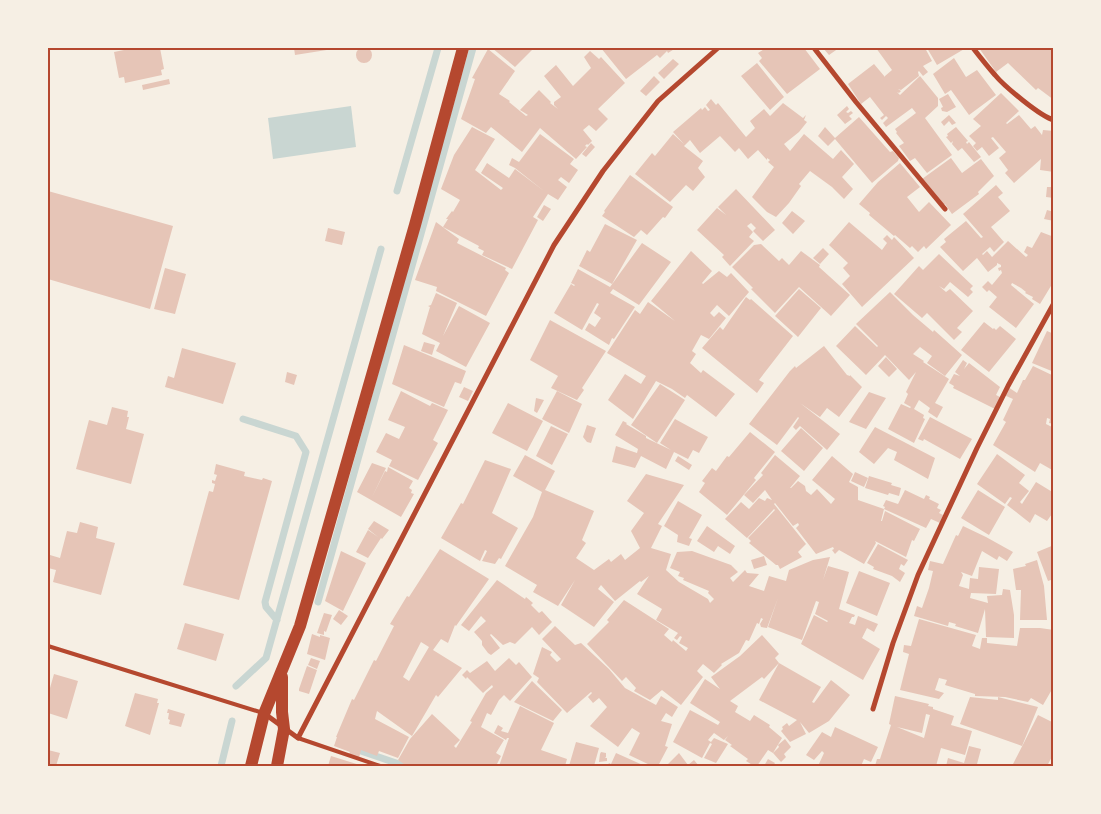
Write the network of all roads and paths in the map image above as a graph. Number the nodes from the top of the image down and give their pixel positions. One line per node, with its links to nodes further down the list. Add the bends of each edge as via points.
1 (462, 48): 9 (main road, via 303,616)
2 (718, 48): 13 (street, via 658,101 603,170 554,245)
3 (814, 48): 6 (street)
4 (973, 48): 5 (street, via 996,77)
5 (1054, 120)
6 (945, 209)
7 (1054, 303): 10 (street, via 977,448 918,575)
8 (48, 646): 11 (lane)
9 (282, 671): 11 (main road); 12 (main road)
10 (873, 709)
11 (264, 714): 12 (street); 14 (main road)
12 (284, 729): 13 (street); 15 (main road)
13 (298, 738): 16 (lane)
14 (250, 766)
15 (277, 766)
16 (380, 766)

